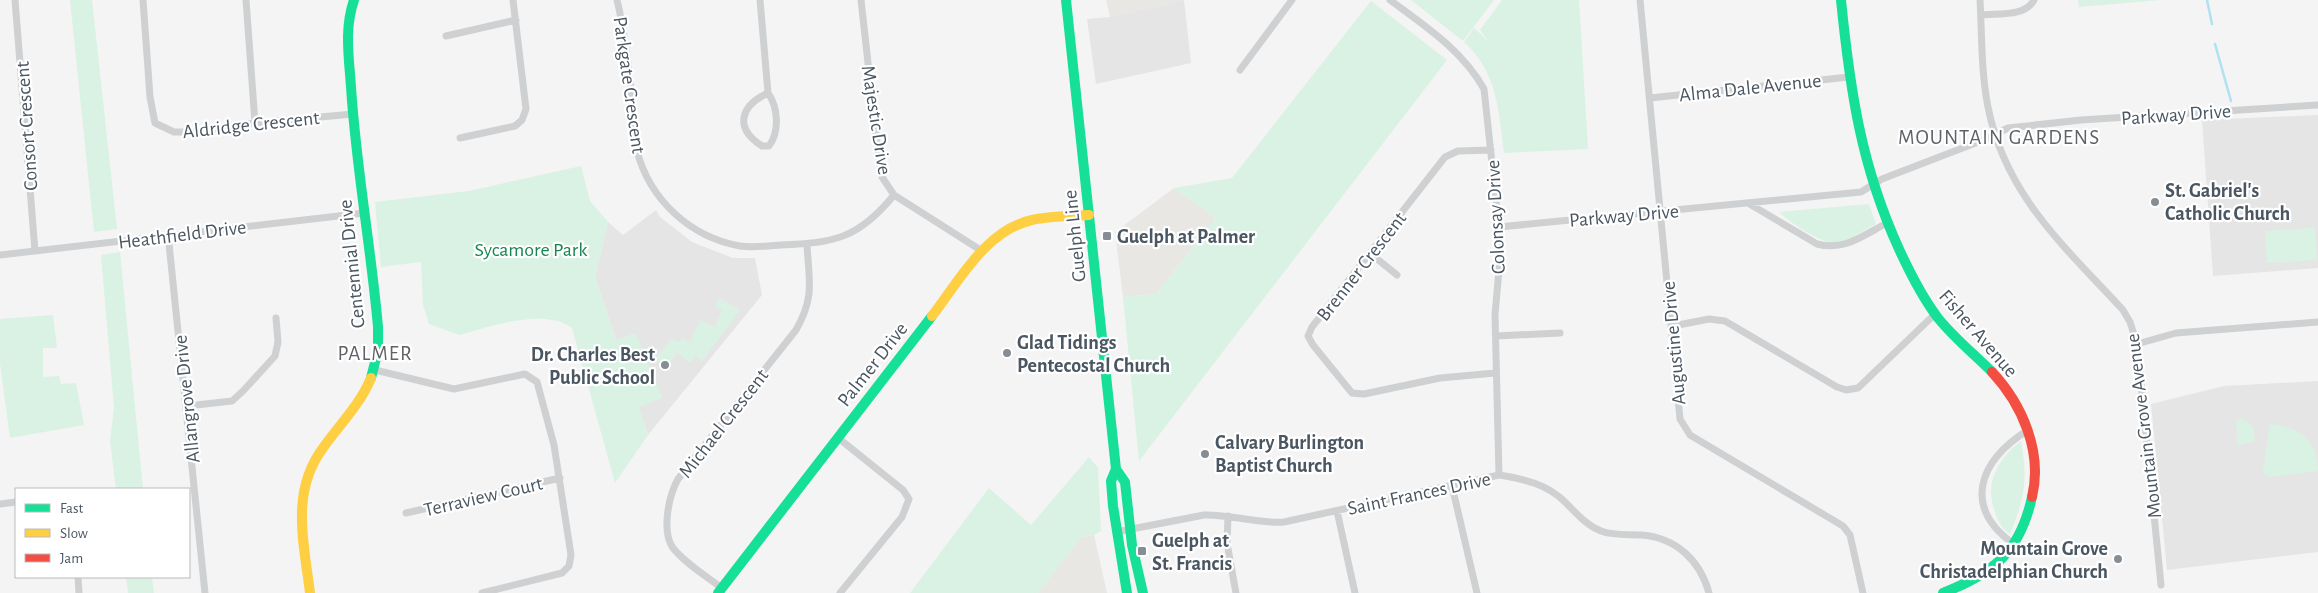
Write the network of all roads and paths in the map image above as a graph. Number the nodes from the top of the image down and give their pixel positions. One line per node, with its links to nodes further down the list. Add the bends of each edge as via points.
1 (15, 0): 39 (street, Consort Crescent)
2 (143, 0): 25 (street, Aldridge Crescent, via 155,123 174,132)
3 (246, 0): 25 (street)
4 (354, 0): 24 (street, Centennial Drive, via 347,36)
5 (513, 0): 17 (street)
6 (617, 0): 38 (street, Parkgate Crescent, via 629,69 637,150 654,190 686,224 711,239 740,246)
7 (760, 0): 21 (street)
8 (861, 0): 30 (street, Majestic Drive, via 882,177)
9 (1066, 0): 34 (street, Guelph Line)
10 (1292, 0): 19 (street)
11 (1390, 0): 28 (street, Colonsay Drive, via 1456,51 1473,70 1484,89)
12 (1640, 0): 22 (street, Augustine Drive)
13 (1840, 0): 20 (street, Fisher Avenue)
14 (1980, 0): 16 (street, Mountain Grove Avenue)
15 (2034, 0): 16 (street, via 2029,8 2022,11)
16 (1981, 15): 26 (street, Mountain Grove Avenue, via 1987,105)
17 (516, 20): 18 (street); 27 (street, via 526,109 522,120 515,126)
18 (446, 36)
19 (1240, 70)
20 (1849, 77): 22 (street, Alma Dale Avenue); 29 (street, Fisher Avenue, via 1857,129)
21 (768, 93): 21 (street, via 756,100 743,116 746,130 762,146 769,146 775,129 775,103)
22 (1650, 98): 32 (street, Augustine Drive)
23 (2318, 105): 26 (street, Parkway Drive, via 2081,120 2008,128)
24 (353, 114): 25 (street, Aldridge Crescent); 33 (street, Centennial Drive)
25 (256, 123)
26 (1994, 134): 29 (street, Parkway Drive); 50 (street, Mountain Grove Avenue, via 2024,199 2123,310)
27 (460, 138)
28 (1491, 150): 36 (street, Colonsay Drive); 42 (street, Brenner Crescent, via 1458,151 1446,157)
29 (1873, 185): 31 (street, Parkway Drive, via 1861,192); 35 (street, Fisher Avenue)
30 (894, 195): 38 (street, Parkgate Crescent, via 868,223 839,238); 40 (street, Majestic Drive)
31 (1748, 203): 32 (street, Parkway Drive); 35 (street, via 1817,244 1829,247 1842,246)
32 (1660, 212): 36 (street, Parkway Drive); 47 (street, Augustine Drive)
33 (364, 213): 37 (street, Heathfield Drive); 51 (street, Centennial Drive, via 378,350)
34 (1089, 215): 40 (street, Palmer Drive, via 1018,223 997,235); 56 (street, Guelph Line)
35 (1887, 223): 44 (street, Fisher Avenue, via 1914,281)
36 (1499, 227): 49 (street, Colonsay Drive)
37 (168, 234): 39 (street, Heathfield Drive); 53 (street, Allangrove Drive)
38 (807, 246): 70 (street, Michael Crescent, via 810,295 806,312 796,330 671,492 668,520 672,546)
39 (35, 251): 41 (street, Heathfield Drive)
40 (982, 251): 55 (street, Palmer Drive)
41 (0, 254)
42 (1371, 254): 43 (street); 52 (street, Brenner Crescent, via 1308,336 1352,392 1364,394 1440,378)
43 (1397, 275)
44 (1935, 314): 47 (street, via 1858,388 1846,390 1725,321 1709,319); 54 (street, Fisher Avenue, via 2014,401)
45 (276, 318): 53 (street, via 278,342 275,356 243,391 232,401)
46 (2318, 322): 50 (street, via 2176,333)
47 (1673, 326): 82 (street, Augustine Drive, via 1680,418 1690,435 1843,526 1850,535)
48 (1560, 333): 49 (street)
49 (1496, 336): 52 (street, Colonsay Drive)
50 (2137, 344): 69 (street, Mountain Grove Avenue)
51 (375, 370): 58 (street, via 454,389 526,374 537,382); 73 (street, Centennial Drive, via 362,400 316,458 304,484 301,510)
52 (1495, 373): 57 (street, Colonsay Drive)
53 (187, 406): 72 (street, Allangrove Drive)
54 (2028, 430): 67 (street, Fisher Avenue, via 2035,466 2033,498 2028,521); 67 (street, via 1997,454 1985,478 1982,496 1988,519 2001,535)
55 (837, 438): 70 (street, Palmer Drive); 75 (street, via 903,490 909,499 902,516)
56 (1116, 469): 65 (street, Guelph Line, via 1125,482); 66 (street, Guelph Line, via 1111,480)
57 (1500, 475): 59 (street, Saint Frances Drive); 81 (street, Saint Frances Drive, via 1544,486 1582,520 1601,531 1661,538 1678,546 1699,570)
58 (560, 478): 63 (street, Terraview Court); 74 (street, via 571,555 569,566 562,573)
59 (1452, 486): 62 (street, Saint Frances Drive); 80 (street)
60 (15, 502): 61 (street)
61 (0, 504)
62 (1337, 512): 64 (street, Saint Frances Drive, via 1272,523); 79 (street)
63 (406, 513)
64 (1228, 516): 65 (street, Saint Frances Drive, via 1204,515); 78 (street, via 1227,543)
65 (1131, 531): 66 (street, Saint Frances Drive); 77 (street, Guelph Line)
66 (1116, 532): 76 (street, Guelph Line)
67 (2015, 545): 83 (street, Fisher Avenue, via 1984,576 1964,587)
68 (78, 578): 71 (street)
69 (2161, 584)
70 (720, 590)
71 (79, 593)
72 (205, 593)
73 (310, 593)
74 (482, 593)
75 (840, 593)
76 (1127, 593)
77 (1143, 593)
78 (1236, 593)
79 (1355, 593)
80 (1477, 593)
81 (1709, 593)
82 (1863, 593)
83 (1943, 593)

